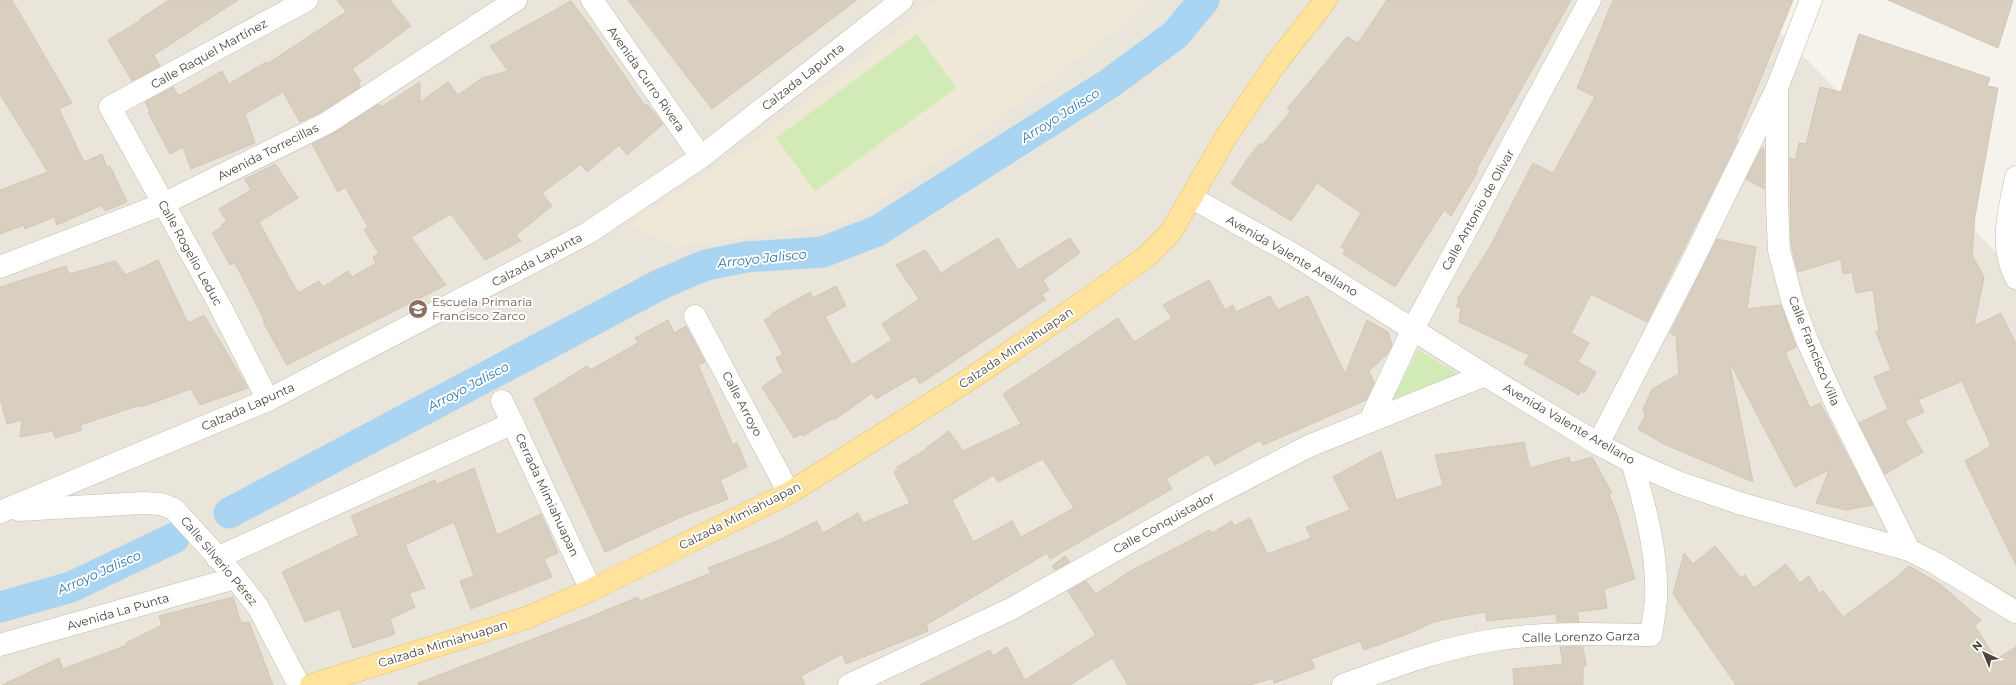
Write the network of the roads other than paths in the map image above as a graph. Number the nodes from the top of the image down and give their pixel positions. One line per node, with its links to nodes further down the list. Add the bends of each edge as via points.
1 (307, 0): 9 (street, Calle Raquel Martínez)
2 (516, 0): 13 (street, Avenida Torrecillas, via 327,123)
3 (592, 0): 10 (street, Avenida Curro Rivera)
4 (902, 0): 10 (street, Calzada Lapunta)
5 (1326, 0): 12 (main road, Calzada Mimiahuapan, via 1277,62 1226,137)
6 (1590, 0): 17 (street, Calle Antonio de Olivar)
7 (1812, 0): 8 (street, Calle Francisco Villa)
8 (1777, 88): 23 (street, Calle Francisco Villa, via 1689,268); 27 (street, Calle Francisco Villa, via 1776,197 1779,250 1792,300 1837,406)
9 (110, 107): 13 (street, Calle Rogelio Leduc)
10 (701, 157): 19 (street, Calzada Lapunta, via 588,233)
11 (2016, 177): 15 (street, via 2006,242 2008,257)
12 (1192, 198): 17 (street, Avenida Valente Arellano, via 1293,254); 25 (main road, Calzada Mimiahuapan, via 1171,232 1145,258 1117,279 967,381)
13 (163, 204): 14 (street, Avenida Torrecillas); 19 (street, Calle Rogelio Leduc, via 218,302)
14 (0, 267)
15 (2016, 278)
16 (695, 316): 25 (street, Calle Arroyo)
17 (1413, 329): 18 (street, Avenida Valente Arellano); 21 (street, Calle Antonio de Olivar)
18 (1485, 375): 21 (street, Calle Conquistador); 23 (street, Avenida Valente Arellano)
19 (268, 400): 26 (street, Calzada Lapunta)
20 (502, 401): 22 (street, Cerrada Mimiahuapan)
21 (1370, 421): 35 (street, Calle Conquistador, via 1308,446 1201,502 1010,609)
22 (513, 423): 28 (street); 30 (street, Cerrada Mimiahuapan)
23 (1598, 444): 24 (street, Avenida Valente Arellano)
24 (1632, 462): 27 (street, Avenida Valente Arellano, via 1680,483 1742,504); 36 (street, Calle Lorenzo Garza, via 1643,499 1654,566 1656,599 1651,635 1584,634 1495,640 1417,658)
25 (789, 493): 30 (main road, Calzada Mimiahuapan)
26 (1, 511): 28 (street, Calle Silverio Pérez, via 161,504 174,509)
27 (1909, 550): 31 (street, Avenida Valente Arellano)
28 (217, 558): 29 (street, Calle Silverio Pérez)
29 (235, 578): 32 (street, Avenida La Punta); 33 (street, Calle Silverio Pérez, via 258,607)
30 (591, 590): 34 (main road, Calzada Mimiahuapan, via 526,618)
31 (2016, 612)
32 (0, 645)
33 (298, 685)
34 (311, 685)
35 (849, 685)
36 (1343, 685)

